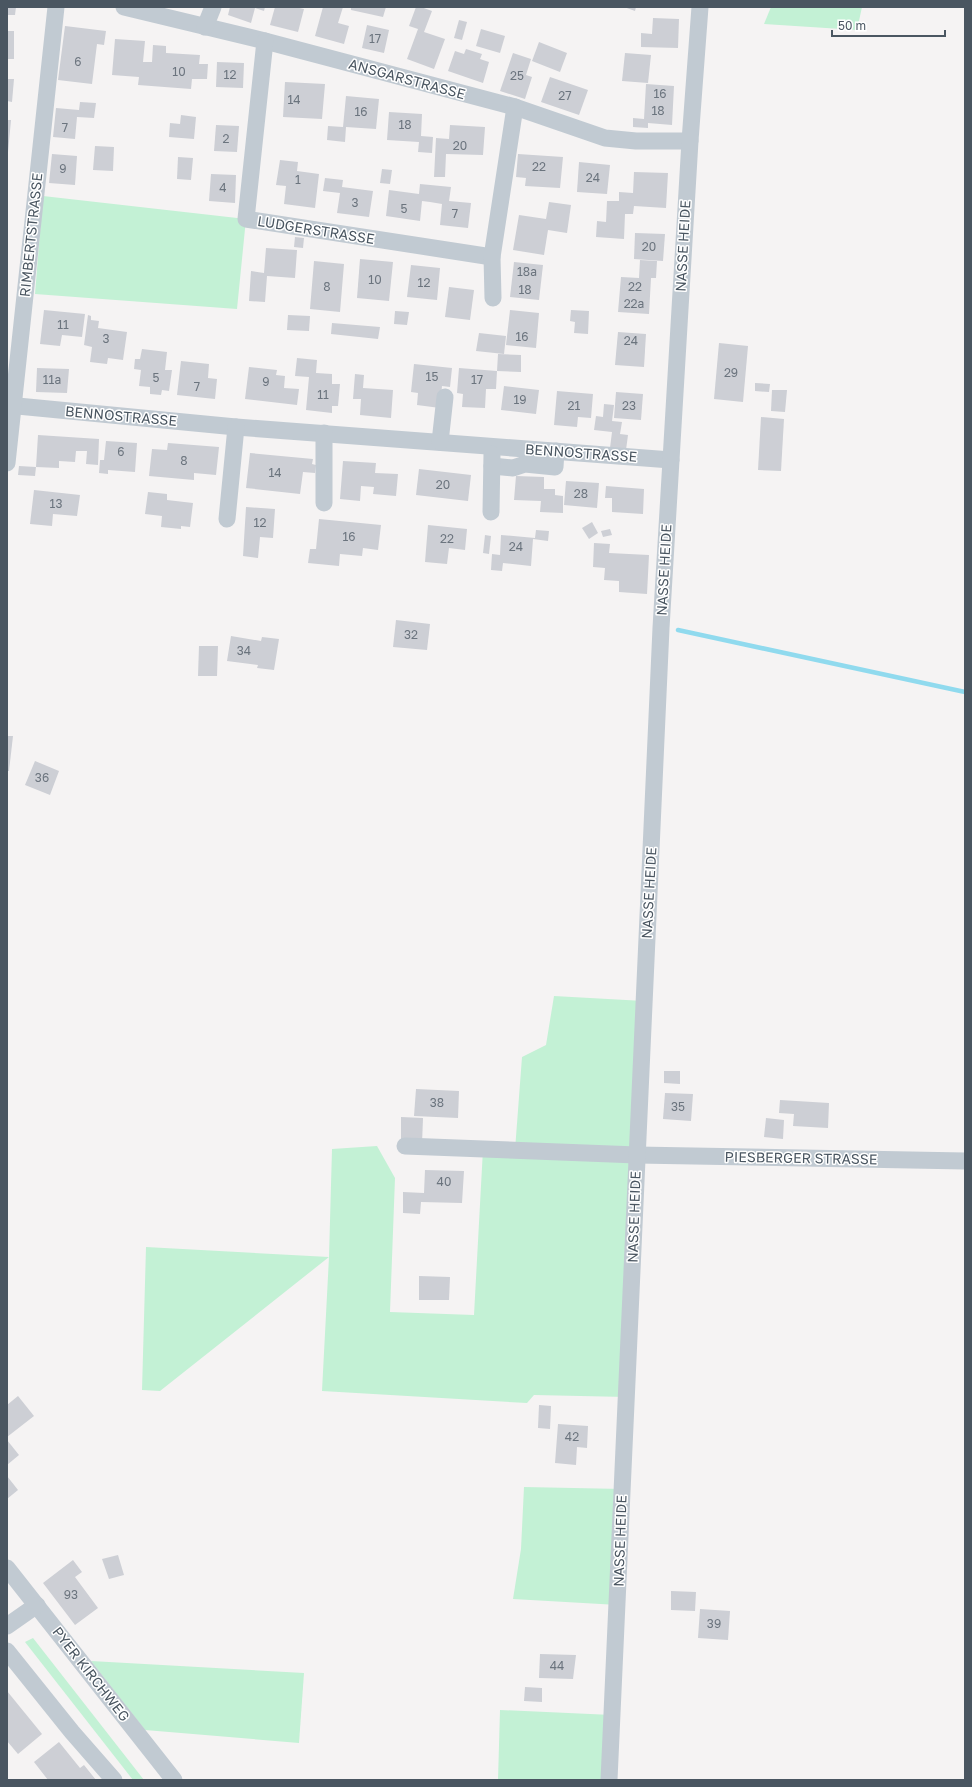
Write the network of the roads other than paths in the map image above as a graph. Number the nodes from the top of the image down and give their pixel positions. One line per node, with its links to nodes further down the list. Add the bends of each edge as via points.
1 (56, 7): 13 (street, RIMBERTSTRASSE)
2 (124, 7): 5 (street, ANSGARSTRASSE)
3 (213, 7): 6 (street)
4 (700, 7): 9 (street, NASSE HEIDE)
5 (167, 12): 6 (street, ANSGARSTRASSE)
6 (206, 27): 7 (street, ANSGARSTRASSE)
7 (265, 41): 8 (street, ANSGARSTRASSE); 10 (street, LUDGERSTRASSE, via 246,219)
8 (515, 107): 9 (street, ANSGARSTRASSE, via 605,138); 10 (street)
9 (690, 141): 19 (street, NASSE HEIDE)
10 (492, 257): 11 (street)
11 (492, 298)
12 (445, 397): 16 (street)
13 (10, 405): 14 (street, BENNOSTRASSE); 20 (street, RIMBERTSTRASSE)
14 (236, 427): 15 (street, BENNOSTRASSE); 24 (street)
15 (324, 433): 16 (street, BENNOSTRASSE); 22 (street)
16 (440, 442): 17 (street, BENNOSTRASSE)
17 (492, 446): 18 (street, BENNOSTRASSE); 21 (street)
18 (556, 451): 19 (street, BENNOSTRASSE); 21 (street, via 555,467 526,464 513,468)
19 (671, 460): 26 (street, NASSE HEIDE)
20 (7, 463)
21 (492, 466): 23 (street)
22 (324, 503)
23 (490, 512)
24 (227, 519)
25 (406, 1146): 26 (street, PIESBERGER STRASSE)
26 (637, 1155): 27 (street, PIESBERGER STRASSE); 34 (street, NASSE HEIDE)
27 (965, 1161)
28 (7, 1568): 29 (street, PYER KIRCHWEG)
29 (37, 1605): 30 (street); 33 (street, PYER KIRCHWEG)
30 (7, 1626)
31 (7, 1651): 32 (street)
32 (114, 1780)
33 (174, 1780)
34 (610, 1780)

